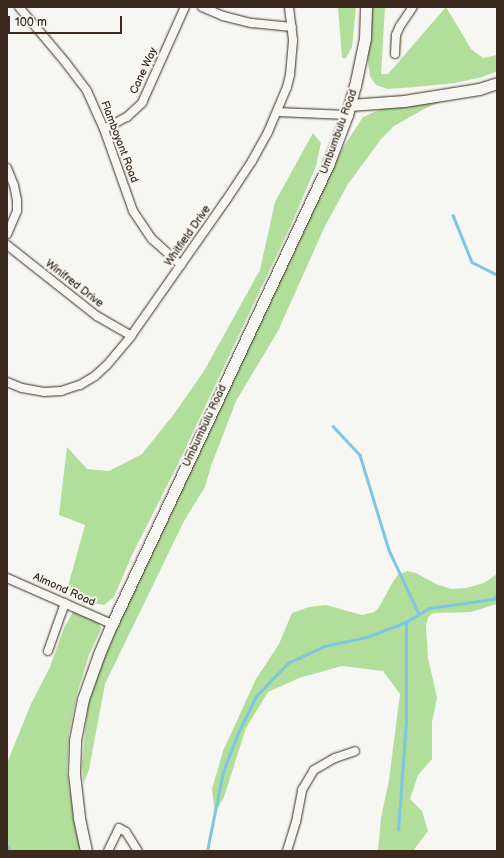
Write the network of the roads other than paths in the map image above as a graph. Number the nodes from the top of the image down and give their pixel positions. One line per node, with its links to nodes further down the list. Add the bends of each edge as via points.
1 (19, 7): 12 (street, Flamboyant Road, via 87,91)
2 (185, 7): 12 (street, Cane Way, via 142,103 127,117)
3 (202, 7): 7 (street, via 223,16 252,23)
4 (289, 7): 7 (street, Whitfield Drive)
5 (366, 7): 10 (main road, Umbumbulu Road, via 365,38)
6 (413, 7): 8 (street, via 396,35)
7 (292, 27): 11 (street, Whitfield Drive, via 290,75)
8 (394, 54)
9 (497, 83): 10 (main road, via 479,89)
10 (349, 110): 11 (street); 21 (main road, Umbumbulu Road, via 328,165)
11 (277, 112): 16 (street, Whitfield Drive, via 242,177)
12 (104, 129): 16 (street, Flamboyant Road, via 133,211 152,239)
13 (7, 168): 14 (street, via 14,185 17,211)
14 (7, 234)
15 (7, 245): 17 (street, Winifred Drive, via 97,316)
16 (181, 265): 17 (street, Whitfield Drive)
17 (131, 336): 18 (street, Whitfield Drive, via 107,366 80,385 61,391 44,392)
18 (7, 382)
19 (7, 578): 20 (street, Almond Road)
20 (65, 603): 21 (street, Almond Road); 22 (street)
21 (112, 624): 24 (main road, Umbumbulu Road, via 83,699 75,740 75,791)
22 (48, 651)
23 (355, 751): 27 (street, via 335,758 314,770 302,790)
24 (86, 851)
25 (108, 851): 26 (street, via 119,828 126,832)
26 (138, 851)
27 (287, 851)

